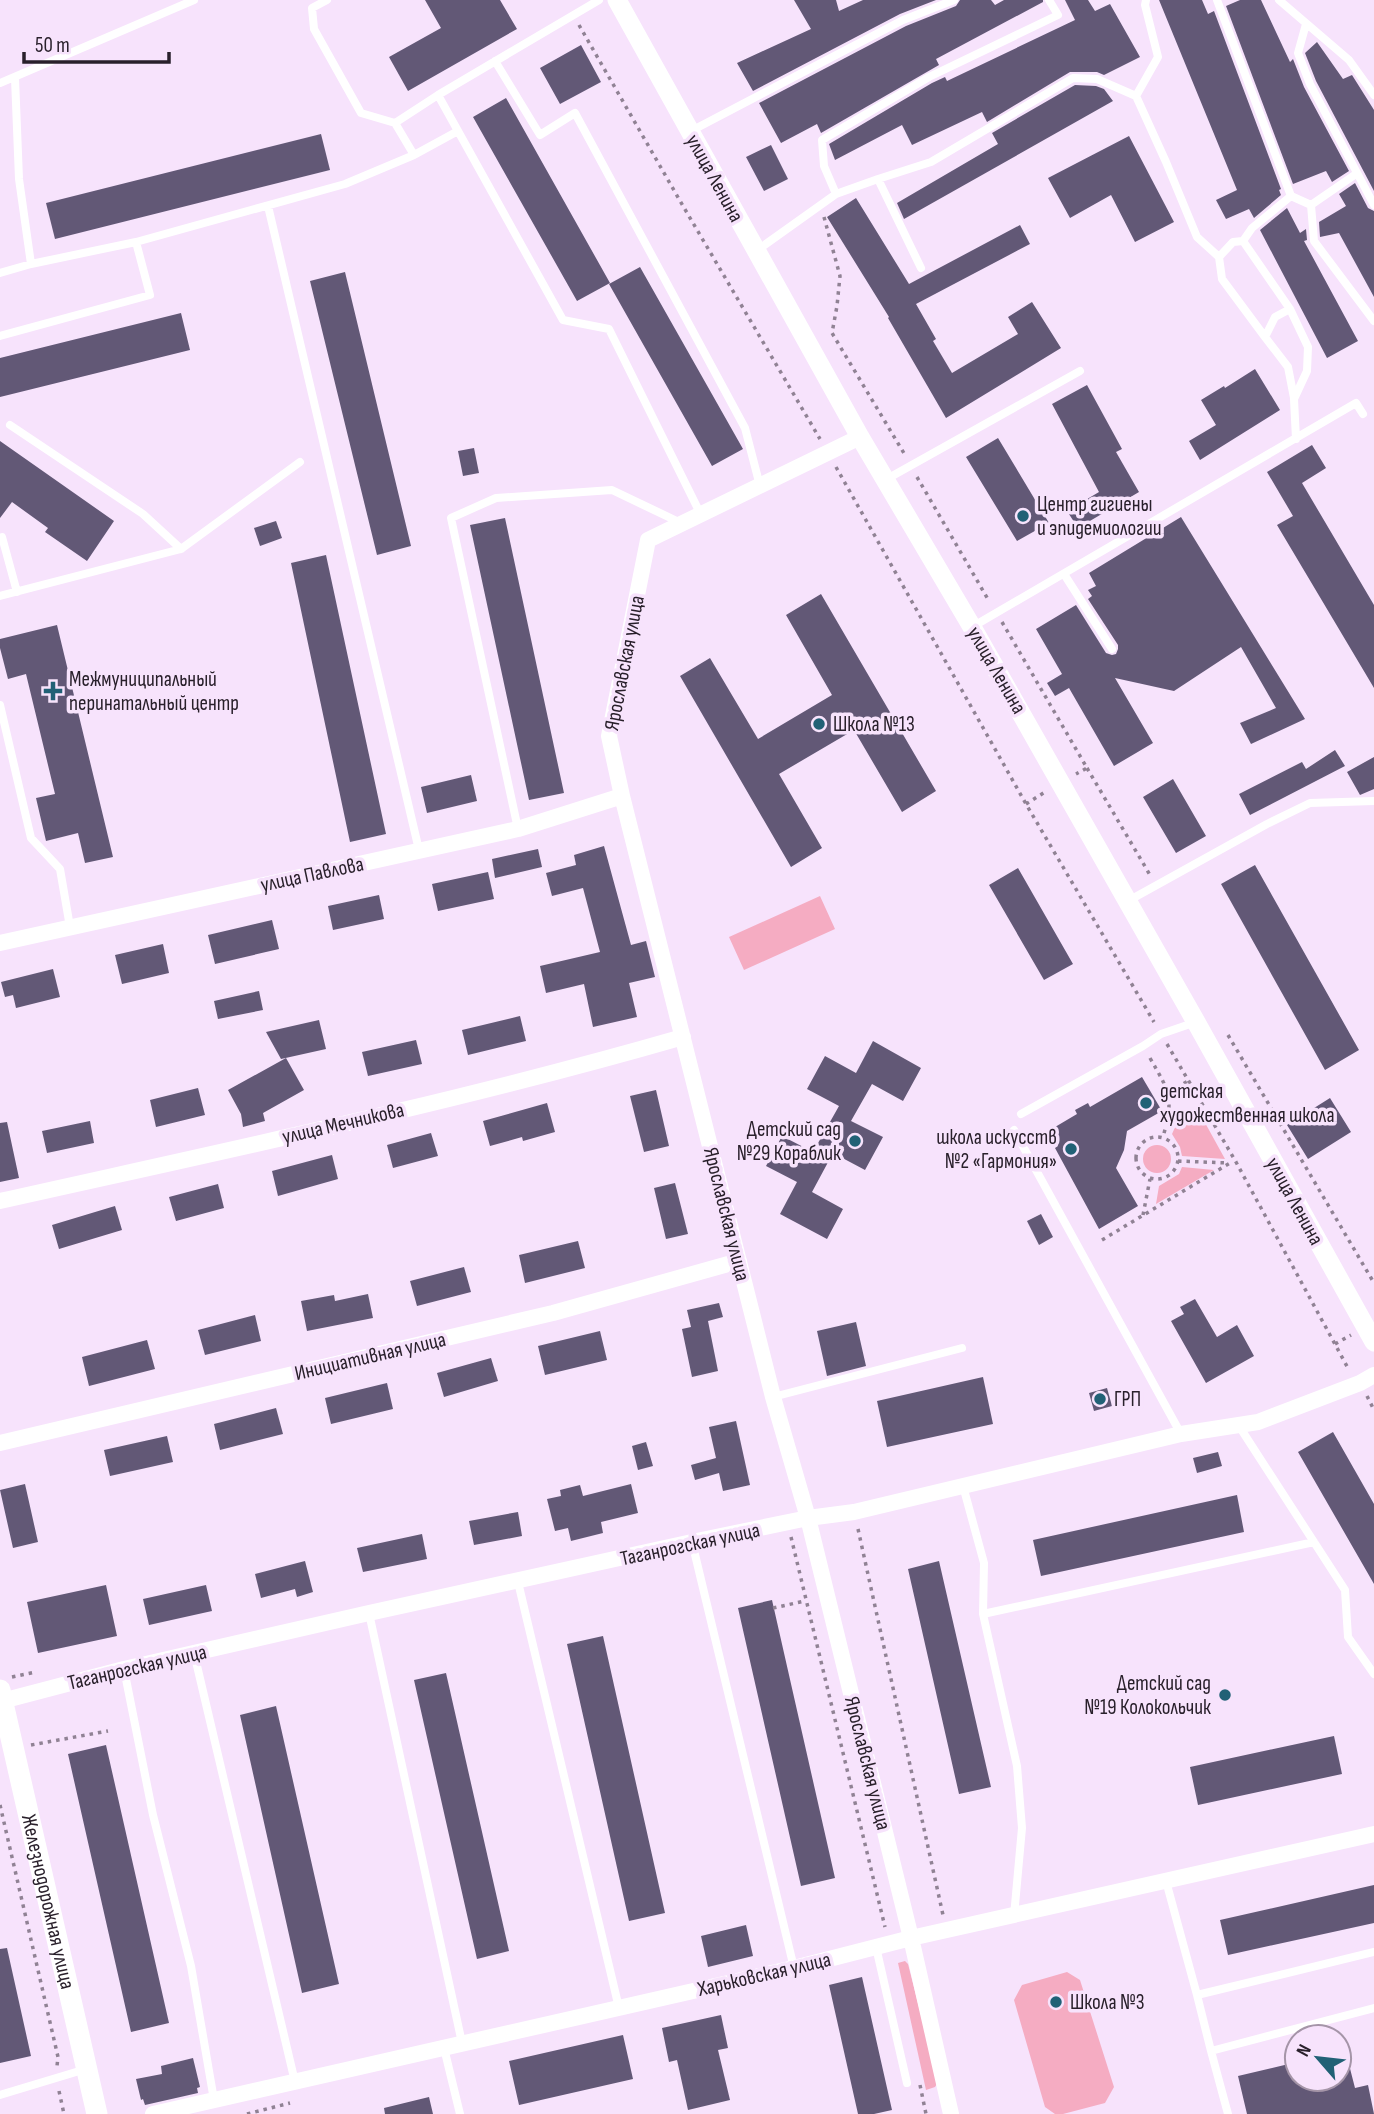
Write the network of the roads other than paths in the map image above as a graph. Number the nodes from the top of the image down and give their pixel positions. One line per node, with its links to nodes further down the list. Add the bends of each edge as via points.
1 (194, 0): 12 (lane)
2 (327, 0): 17 (lane, via 312,8 314,29 361,113)
3 (599, 0): 11 (lane)
4 (617, 0): 19 (street, улица Ленина)
5 (954, 0): 19 (lane, via 903,20)
6 (1049, 0): 23 (lane, via 1058,15 929,77 822,140 824,166)
7 (1146, 0): 16 (lane, via 1158,57)
8 (1217, 0): 24 (lane)
9 (1279, 0): 10 (lane)
10 (1306, 24): 15 (lane, via 1349,60); 21 (lane, via 1298,53)
11 (495, 61): 14 (lane); 47 (lane, via 540,135 575,113 745,428)
12 (15, 78): 13 (lane); 32 (lane, via 19,179)
13 (0, 83)
14 (438, 95): 17 (lane); 18 (lane)
15 (1374, 95)
16 (1136, 96): 22 (lane, via 1097,79 1073,78 931,162); 31 (lane, via 1197,237)
17 (395, 123): 20 (lane)
18 (458, 131): 20 (lane); 48 (lane, via 563,320 609,330)
19 (689, 132): 30 (street, улица Ленина)
20 (414, 155): 27 (lane, via 345,184)
21 (1356, 174): 25 (lane); 26 (lane)
22 (878, 179): 23 (lane); 33 (lane)
23 (835, 194): 30 (lane)
24 (1291, 195): 25 (lane); 28 (lane)
25 (1311, 205): 36 (lane, via 1314,241)
26 (1374, 205)
27 (268, 206): 29 (lane); 61 (lane)
28 (1243, 241): 31 (lane, via 1233,242); 35 (lane)
29 (136, 242): 32 (lane); 37 (lane, via 150,295)
30 (756, 251): 43 (street, улица Ленина)
31 (1219, 257): 38 (lane, via 1222,279)
32 (31, 264): 34 (lane)
33 (922, 268)
34 (0, 273)
35 (1290, 309): 38 (lane, via 1275,317); 40 (lane, via 1308,347 1307,371)
36 (1374, 321)
37 (0, 336)
38 (1265, 337): 40 (lane, via 1287,368)
39 (1080, 371): 46 (lane)
40 (1294, 400): 44 (lane)
41 (1363, 414): 44 (lane, via 1356,403)
42 (10, 425): 51 (lane, via 143,514)
43 (860, 437): 46 (street, улица Ленина); 47 (street, Ярославская улица)
44 (1296, 439): 52 (lane)
45 (300, 462): 51 (lane)
46 (885, 480): 55 (street, улица Ленина)
47 (760, 486): 48 (street, Ярославская улица)
48 (701, 515): 49 (street, Ярославская улица)
49 (683, 524): 58 (street, Ярославская улица, via 648,540 609,736); 60 (lane, via 612,490 496,498 450,518)
50 (2, 537): 53 (lane)
51 (181, 548): 53 (lane)
52 (1064, 574): 55 (lane); 56 (lane)
53 (17, 592): 54 (lane)
54 (0, 596)
55 (972, 627): 62 (street, улица Ленина)
56 (1112, 649)
57 (0, 705): 63 (lane, via 31,838 60,869)
58 (622, 796): 60 (street, улица Павлова); 66 (street, Ярославская улица)
59 (1374, 801): 62 (lane, via 1310,803)
60 (518, 829): 61 (street, улица Павлова)
61 (419, 850): 63 (street, улица Павлова)
62 (1128, 901): 65 (street, улица Ленина)
63 (70, 927): 64 (street, улица Павлова)
64 (0, 943)
65 (1196, 1022): 67 (lane, via 1161,1034); 71 (street, улица Ленина)
66 (683, 1037): 69 (street, улица Мечникова, via 294,1135); 70 (street, Ярославская улица)
67 (1021, 1114)
68 (1014, 1130): 76 (lane)
69 (0, 1201)
70 (739, 1261): 74 (street, Ярославская улица); 77 (street, Инициативная улица, via 553,1313)
71 (1374, 1342)
72 (962, 1348): 74 (lane)
73 (1367, 1379): 75 (street, Таганрогская улица, via 1258,1422)
74 (773, 1397): 79 (street, Ярославская улица)
75 (1239, 1425): 76 (street, Таганрогская улица); 81 (lane)
76 (1181, 1434): 78 (street, Таганрогская улица)
77 (0, 1443)
78 (963, 1486): 79 (street, Таганрогская улица); 84 (lane, via 984,1563)
79 (808, 1518): 80 (street, Таганрогская улица); 92 (street, Ярославская улица)
80 (692, 1542): 82 (street, Таганрогская улица); 95 (lane)
81 (1314, 1542): 84 (lane); 87 (lane, via 1345,1590 1348,1637)
82 (518, 1582): 83 (street, Таганрогская улица); 97 (lane)
83 (369, 1614): 85 (street, Таганрогская улица); 99 (lane)
84 (983, 1614): 91 (lane, via 1017,1766 1022,1828)
85 (194, 1653): 86 (street, Таганрогская улица); 103 (lane)
86 (124, 1669): 88 (street, Таганрогская улица); 106 (lane, via 153,1815 191,1966)
87 (1374, 1674)
88 (1, 1698): 102 (main road, Железнодорожная улица)
89 (1374, 1834): 90 (street, Харьковская улица)
90 (1166, 1881): 91 (street, Харьковская улица); 96 (lane)
91 (1014, 1916): 92 (street, Харьковская улица)
92 (911, 1938): 93 (street, Харьковская улица); 110 (street, Ярославская улица)
93 (882, 1945): 95 (street, Харьковская улица); 104 (lane)
94 (1374, 1952): 96 (lane)
95 (794, 1968): 97 (street, Харьковская улица)
96 (1197, 1994): 101 (lane)
97 (619, 2008): 99 (street, Харьковская улица)
98 (1374, 2008): 101 (lane)
99 (462, 2043): 100 (street, Харьковская улица)
100 (444, 2048): 103 (street, Харьковская улица); 109 (lane)
101 (1211, 2051): 111 (lane)
102 (86, 2069): 105 (lane); 107 (main road, Железнодорожная улица)
103 (295, 2082): 106 (street, Харьковская улица)
104 (907, 2084)
105 (0, 2095)
106 (214, 2100): 108 (street, Харьковская улица)
107 (97, 2114)
108 (153, 2114)
109 (460, 2114)
110 (951, 2114)
111 (1228, 2114)

